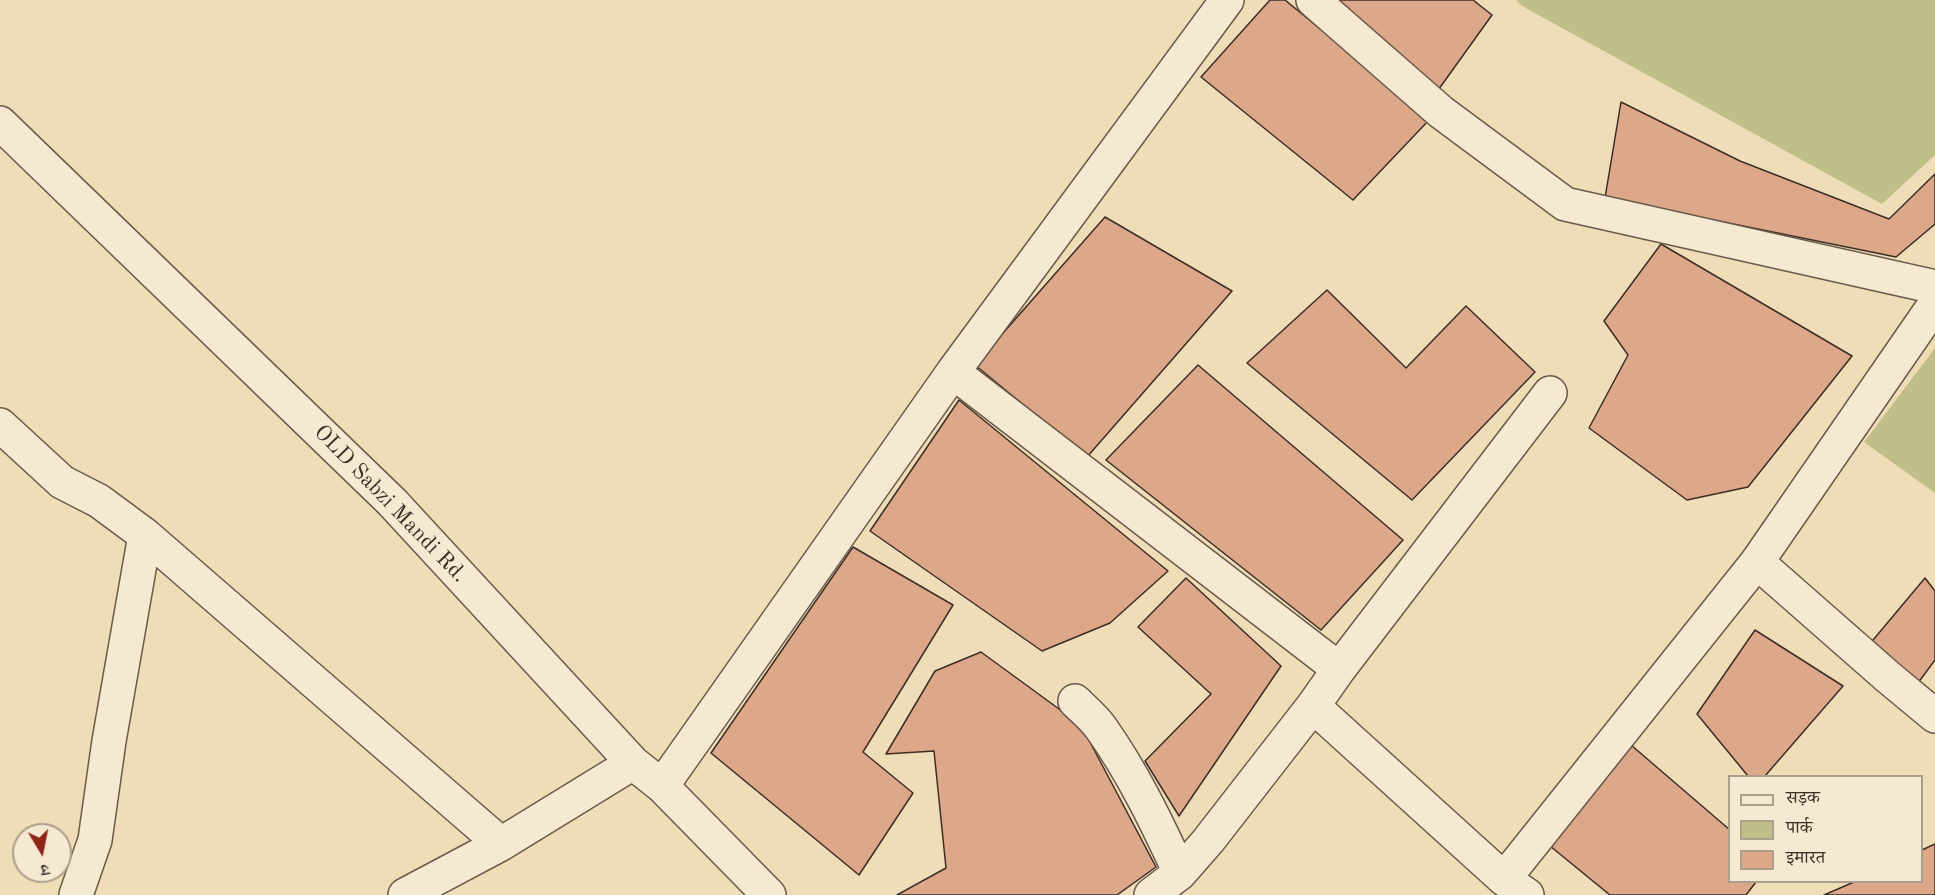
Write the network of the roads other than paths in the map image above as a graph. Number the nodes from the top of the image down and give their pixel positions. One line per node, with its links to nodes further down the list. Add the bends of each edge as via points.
1 (1227, 0): 6 (street)
2 (1313, 0): 4 (street, via 1441,112 1565,204)
3 (0, 123): 15 (street, OLD Sabzi Mandi Rd., via 392,502)
4 (1935, 287)
5 (1935, 304): 10 (street)
6 (952, 372): 11 (street); 16 (street)
7 (1550, 393): 11 (street)
8 (0, 425): 9 (street, via 62,482 99,501)
9 (145, 534): 17 (street); 20 (street, via 95,840)
10 (1757, 562): 14 (street); 19 (street)
11 (1339, 669): 13 (street)
12 (1076, 701): 18 (street, via 1100,726 1133,777)
13 (1313, 706): 18 (street); 19 (street)
14 (1935, 716)
15 (633, 763): 16 (street, OLD Sabzi Mandi Rd.); 17 (street)
16 (662, 786): 22 (street, OLD Sabzi Mandi Rd.)
17 (501, 844): 21 (street)
18 (1180, 873): 23 (street)
19 (1516, 887)
20 (76, 895)
21 (405, 895)
22 (769, 895)
23 (1151, 895)

